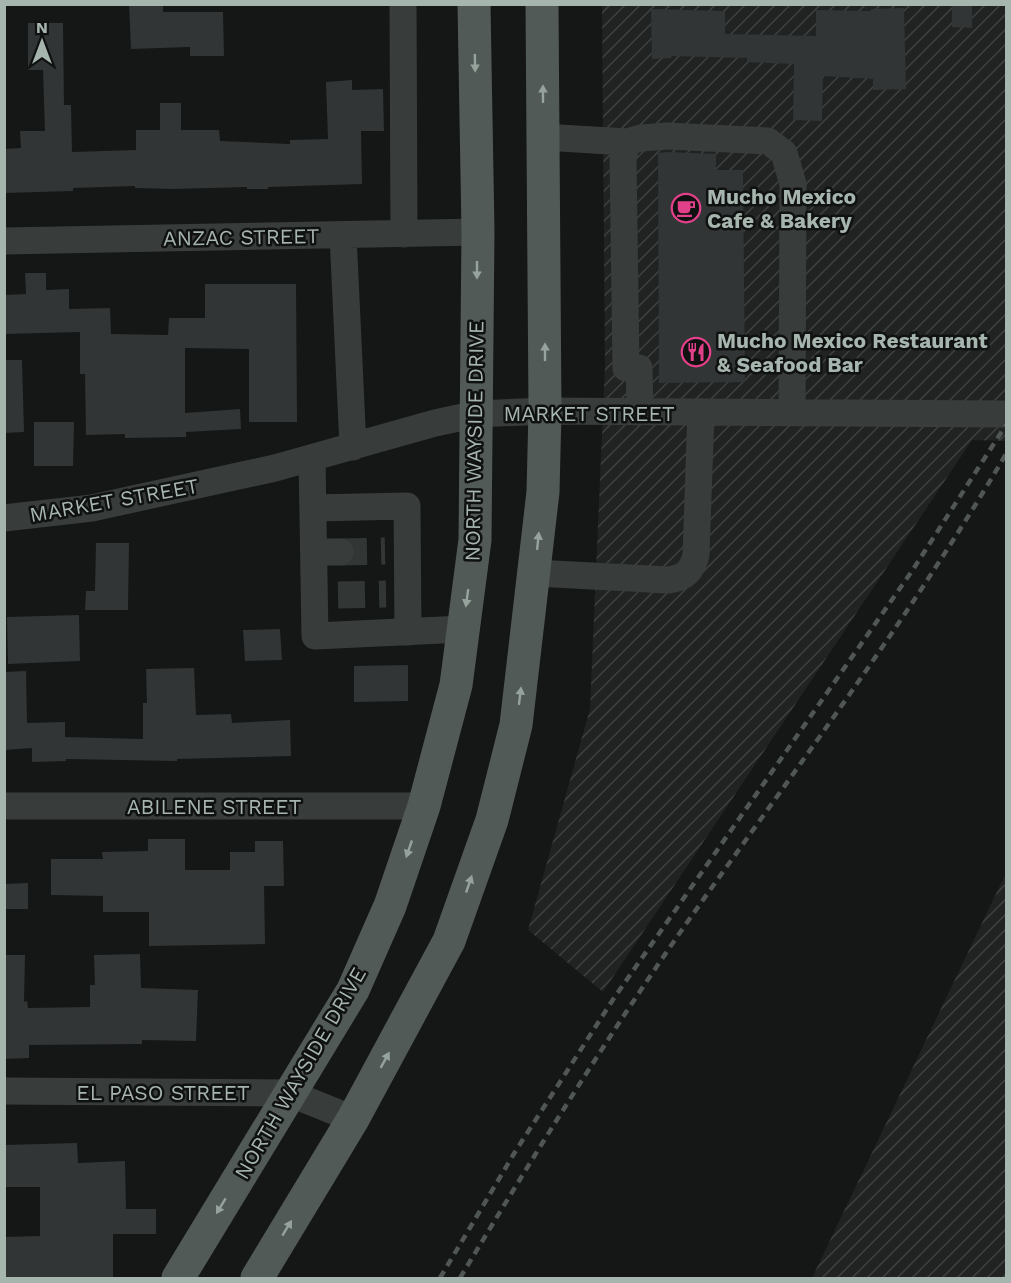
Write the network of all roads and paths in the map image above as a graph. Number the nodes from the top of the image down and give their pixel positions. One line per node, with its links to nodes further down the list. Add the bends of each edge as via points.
1 (403, 4): 7 (street)
2 (474, 4): 6 (main road, NORTH WAYSIDE DRIVE, one-way to 6)
3 (542, 4): 4 (main road, one-way to 3)
4 (543, 137): 5 (street); 10 (main road, one-way to 4)
5 (627, 142): 11 (street, via 623,159 626,368 639,368); 13 (street, via 668,136 768,141 784,153 793,184)
6 (478, 232): 7 (street, ANZAC STREET); 14 (main road, NORTH WAYSIDE DRIVE, one-way to 14)
7 (404, 234): 8 (street, ANZAC STREET)
8 (343, 235): 9 (street, ANZAC STREET); 16 (street)
9 (4, 241)
10 (545, 411): 11 (street, MARKET STREET); 14 (street, MARKET STREET); 20 (main road, one-way to 10)
11 (640, 412): 12 (street, MARKET STREET)
12 (701, 412): 13 (street, MARKET STREET); 20 (street, via 696,555 690,572 668,580)
13 (792, 412): 15 (street, MARKET STREET)
14 (477, 414): 16 (street, MARKET STREET); 21 (main road, NORTH WAYSIDE DRIVE, one-way to 21, via 475,540)
15 (1006, 414)
16 (353, 447): 17 (street, MARKET STREET)
17 (312, 458): 18 (street); 19 (street, MARKET STREET, via 92,508)
18 (313, 508): 22 (street, via 407,506 397,551 397,593); 22 (street, via 327,552 326,595 315,636)
19 (4, 518)
20 (535, 573): 27 (main road, one-way to 20, via 449,941 492,820 516,725)
21 (463, 629): 22 (street); 24 (main road, NORTH WAYSIDE DRIVE, via 456,685)
22 (408, 632)
23 (4, 806): 24 (street, ABILENE STREET)
24 (424, 806): 26 (main road, NORTH WAYSIDE DRIVE, one-way to 26, via 390,906 353,990)
25 (4, 1091): 26 (street, EL PASO STREET)
26 (289, 1093): 27 (street, EL PASO STREET); 28 (main road, NORTH WAYSIDE DRIVE, one-way to 28)
27 (353, 1119): 29 (main road, one-way to 27)
28 (178, 1278)
29 (257, 1278)

